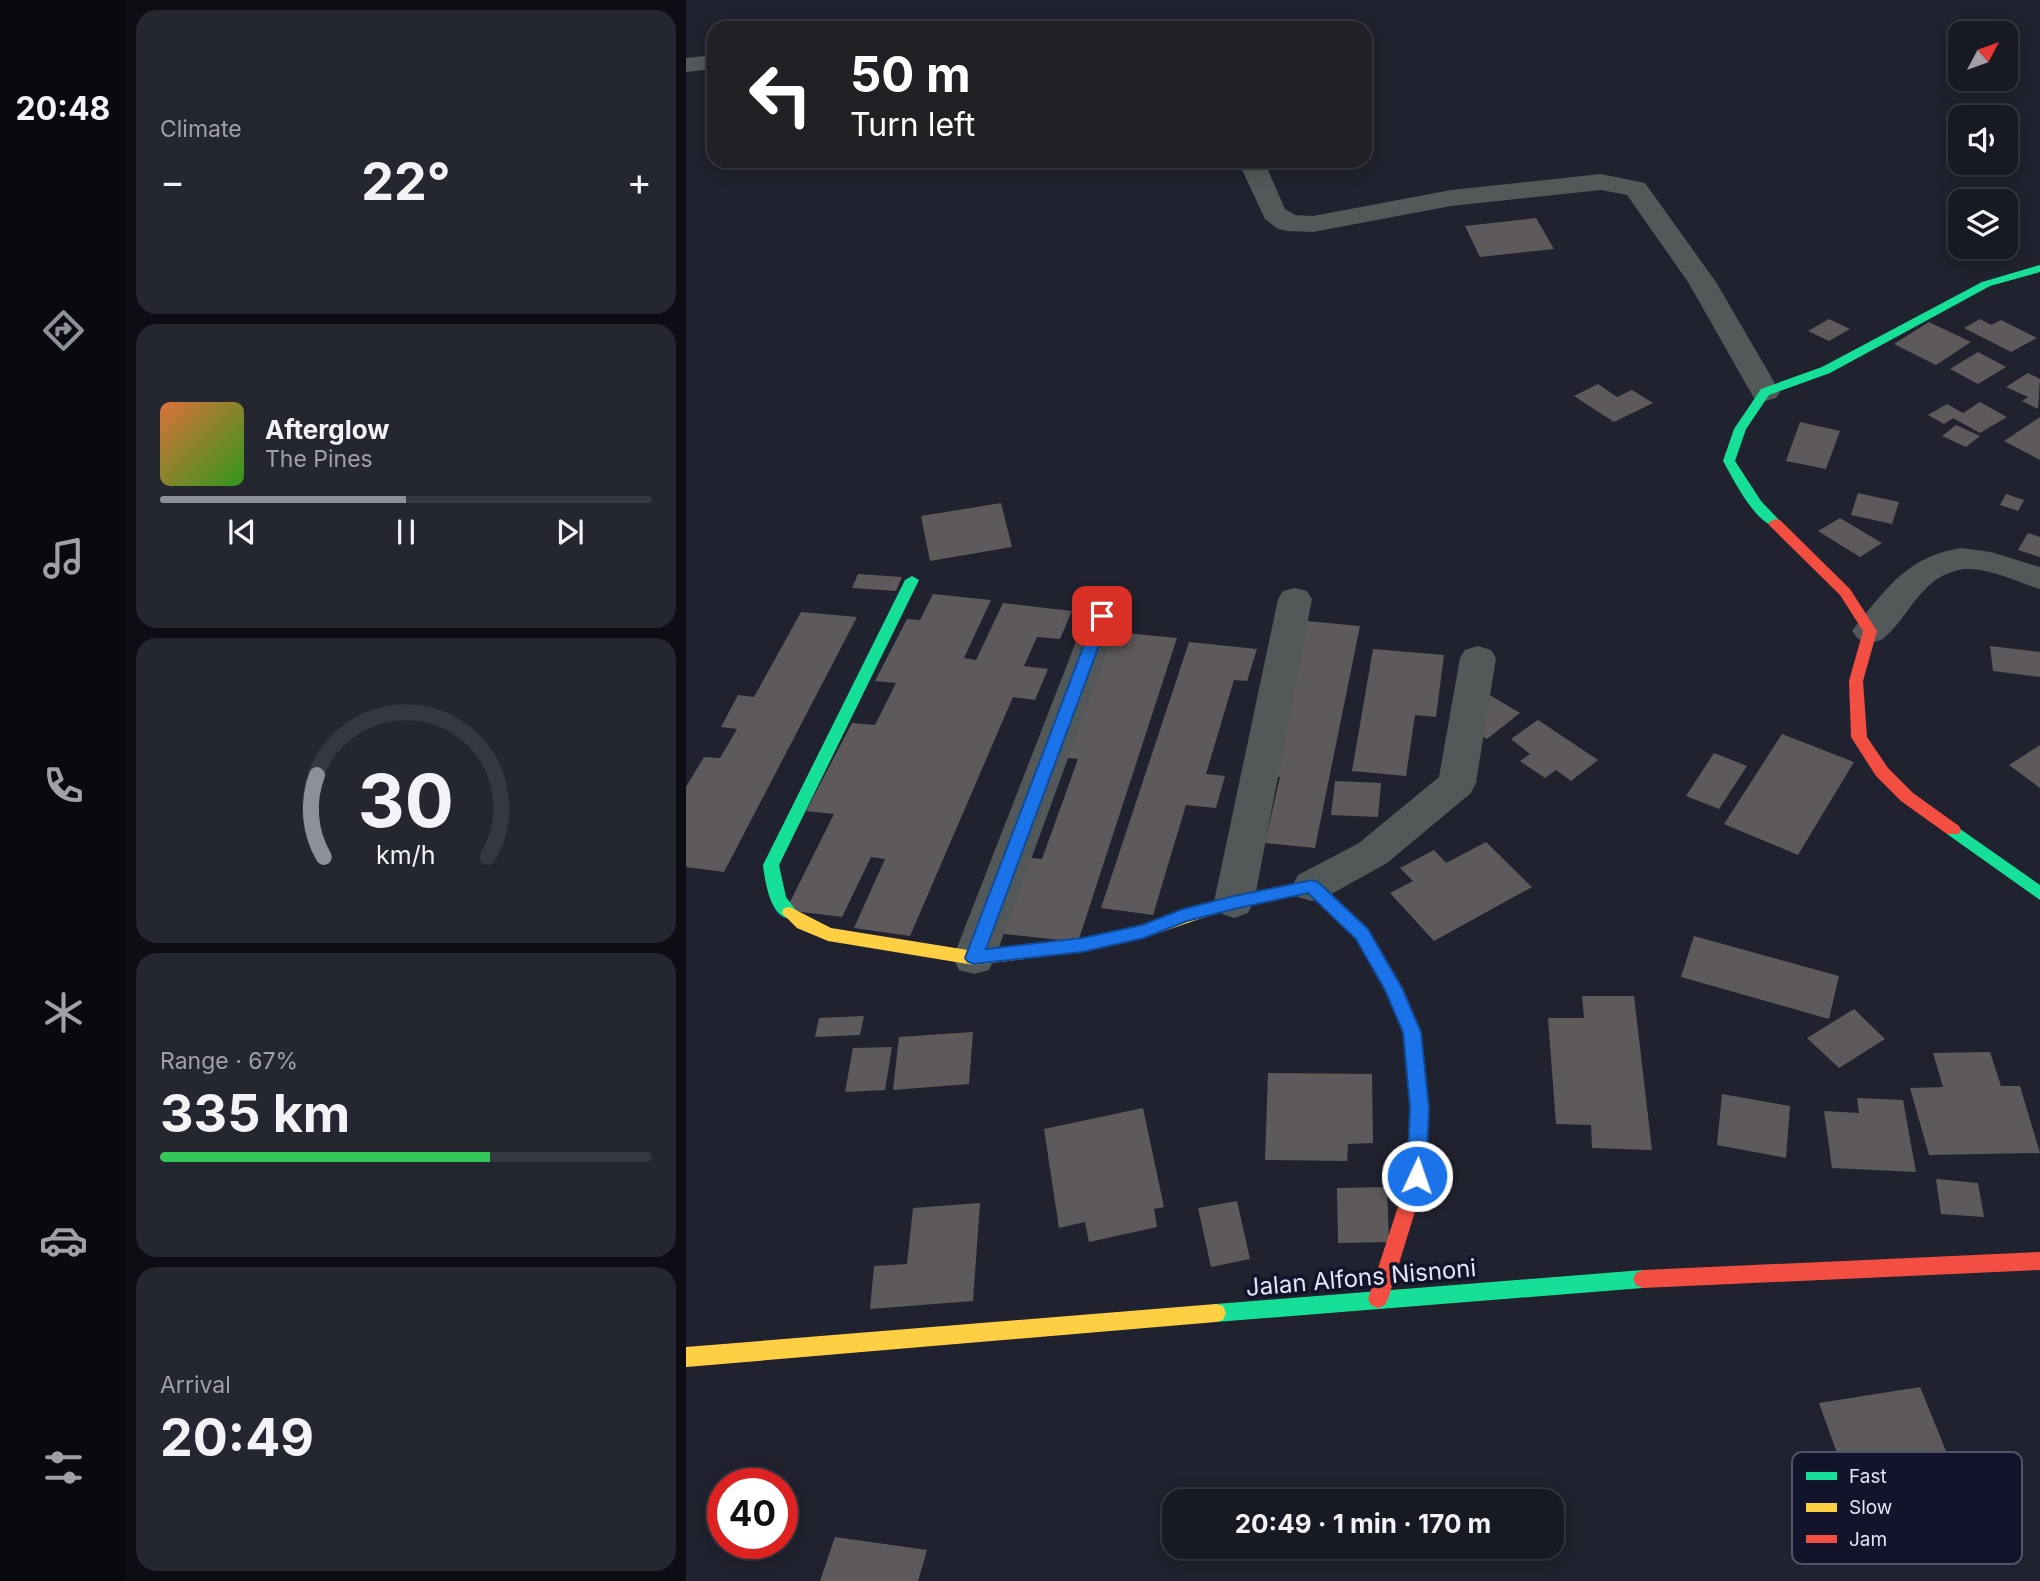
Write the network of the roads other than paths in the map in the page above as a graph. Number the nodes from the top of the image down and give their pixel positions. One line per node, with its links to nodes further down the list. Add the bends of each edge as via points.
1 (707, 63): 2 (street)
2 (686, 65)
3 (1254, 168): 5 (street, via 1274,213 1288,223 1313,224 1451,198 1601,182 1636,190 1702,282)
4 (2040, 268): 5 (street, via 1986,284 1826,370)
5 (1765, 392): 10 (street, via 1740,429 1729,461 1756,504 1845,592)
6 (2040, 579): 10 (street, via 1962,559 1943,562 1906,589)
7 (912, 580): 15 (street, via 771,865 774,889 785,908 803,923 828,934)
8 (1295, 599): 14 (street)
9 (1102, 616): 15 (street)
10 (1870, 631): 13 (street, via 1856,681 1859,737 1882,772 1907,797)
11 (1478, 658): 12 (street, via 1457,783 1373,852)
12 (1312, 886): 14 (street); 17 (street, via 1362,934 1394,988 1412,1032 1420,1108 1417,1176)
13 (2040, 894)
14 (1234, 902): 15 (street, via 1082,945)
15 (974, 958)
16 (2040, 1261): 17 (street, Jalan Alfons Nisnoni, via 1606,1281)
17 (1378, 1299): 18 (street, Jalan Alfons Nisnoni)
18 (686, 1357)

